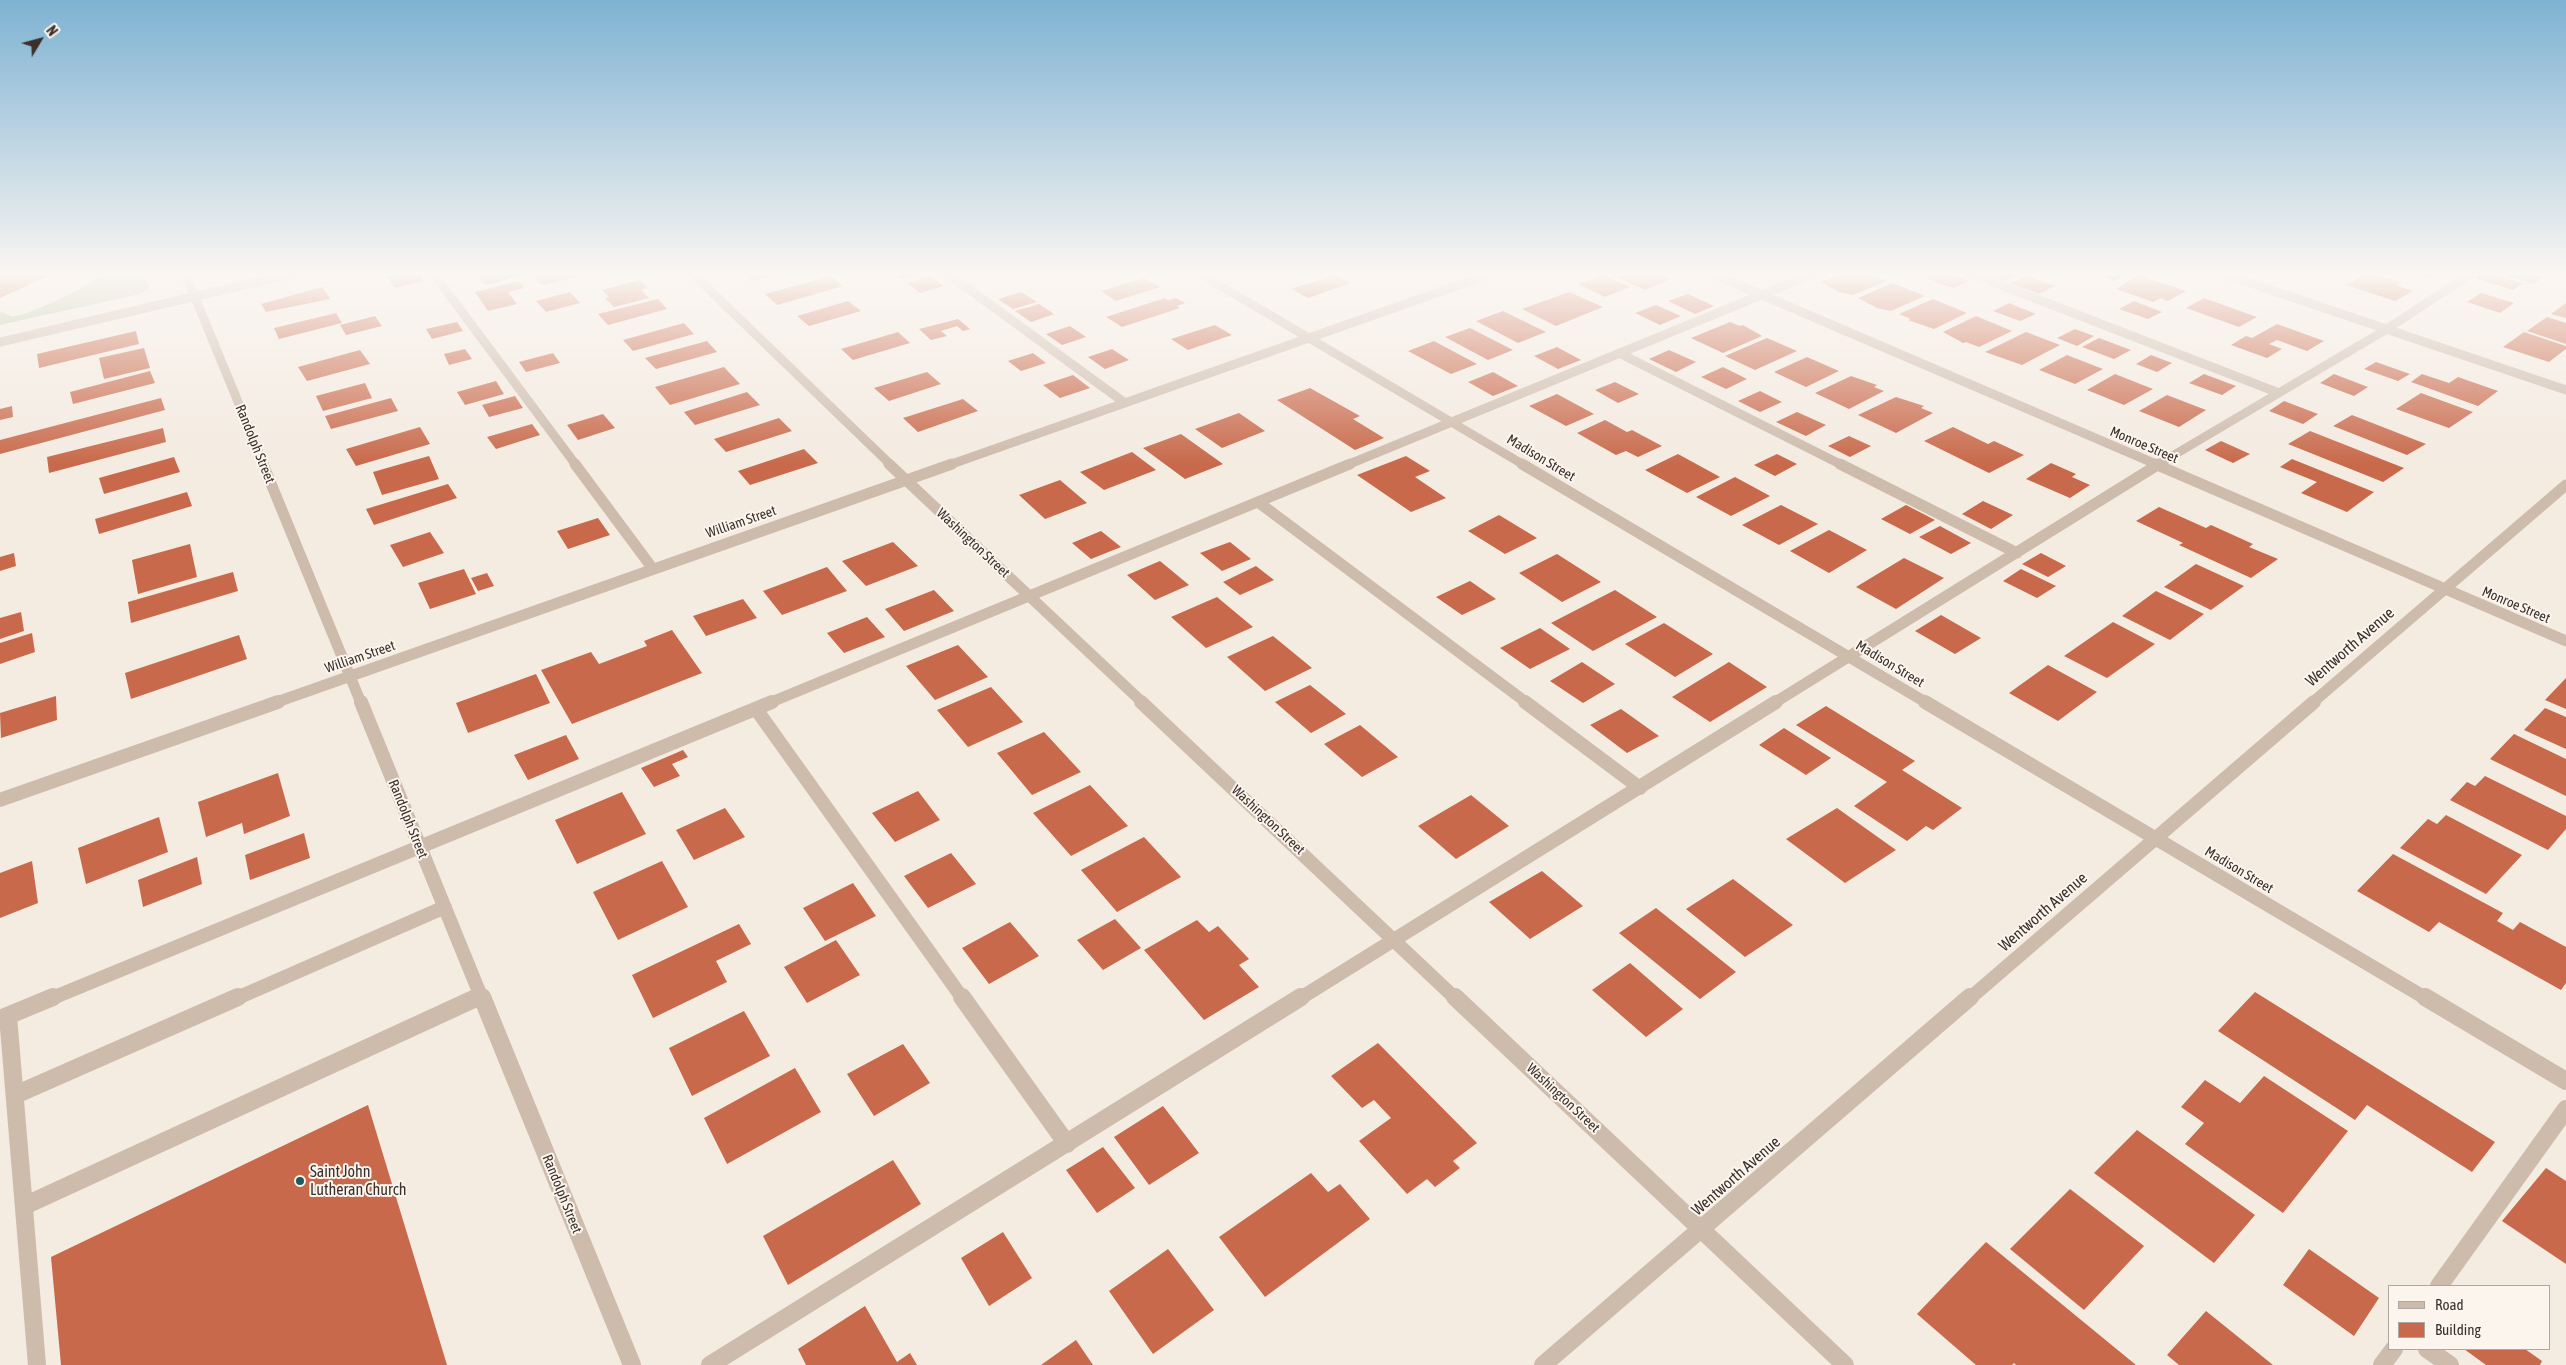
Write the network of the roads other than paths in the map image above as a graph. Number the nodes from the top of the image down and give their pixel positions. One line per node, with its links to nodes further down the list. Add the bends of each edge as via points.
1 (22, 337): 13 (street)
2 (211, 337): 29 (street, Randolph Street)
3 (480, 337): 24 (street)
4 (758, 337): 20 (street, Washington Street)
5 (1034, 337): 17 (street)
6 (1313, 337): 12 (street, William Street)
7 (1659, 337): 14 (street)
8 (1858, 337): 19 (street, Monroe Street)
9 (2134, 337): 16 (street)
10 (2374, 337): 16 (street)
11 (2410, 337): 15 (street)
12 (1309, 338): 17 (street, William Street); 18 (street, Madison Street)
13 (0, 342)
14 (1619, 353): 18 (street); 23 (street)
15 (2566, 390)
16 (2279, 393): 19 (street)
17 (1125, 403): 20 (street, William Street)
18 (1452, 422): 22 (street); 28 (street, Madison Street)
19 (2157, 465): 23 (street); 25 (street, Monroe Street)
20 (906, 480): 24 (street, William Street); 26 (street, Washington Street)
21 (2566, 485): 25 (street, Wentworth Avenue)
22 (1258, 502): 26 (street); 31 (street)
23 (2017, 553): 28 (street)
24 (653, 569): 29 (street, William Street)
25 (2444, 589): 27 (street, Monroe Street); 33 (street, Wentworth Avenue)
26 (1030, 596): 30 (street); 36 (street, Washington Street)
27 (2566, 641)
28 (1850, 658): 31 (street); 33 (street, Madison Street)
29 (350, 676): 32 (street, William Street); 34 (street, Randolph Street)
30 (756, 709): 34 (street); 42 (street)
31 (1640, 788): 36 (street)
32 (0, 800)
33 (2155, 838): 39 (street, Madison Street); 44 (street, Wentworth Avenue)
34 (420, 847): 35 (street, Randolph Street); 38 (street)
35 (444, 907): 37 (street, Randolph Street); 40 (street)
36 (1395, 940): 42 (street); 44 (street, Washington Street)
37 (481, 996): 43 (street); 49 (street, Randolph Street)
38 (4, 1018): 40 (street)
39 (2566, 1081)
40 (15, 1095): 43 (street)
41 (2566, 1109): 45 (street)
42 (1067, 1144): 50 (street)
43 (24, 1206): 48 (street)
44 (1702, 1229): 51 (street, Wentworth Avenue); 52 (street, Washington Street)
45 (2439, 1285)
46 (2393, 1350): 53 (street)
47 (2428, 1350): 54 (street)
48 (36, 1365)
49 (632, 1365)
50 (710, 1365)
51 (1543, 1365)
52 (1845, 1365)
53 (2382, 1365)
54 (2450, 1365)

